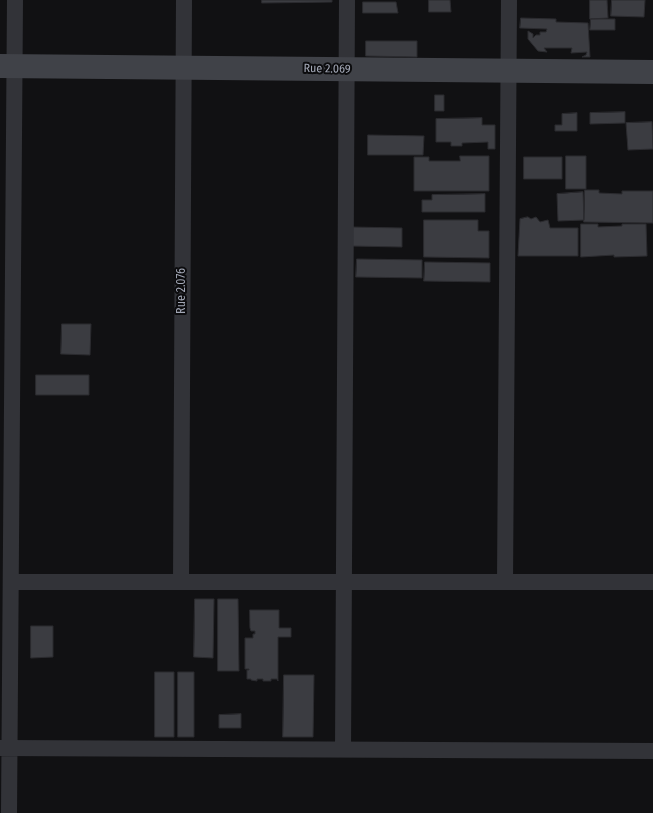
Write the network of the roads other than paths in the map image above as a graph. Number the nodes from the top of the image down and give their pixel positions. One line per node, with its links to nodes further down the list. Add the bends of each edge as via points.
1 (15, 0): 5 (street)
2 (184, 0): 6 (street, Rue 2.076)
3 (347, 0): 7 (street)
4 (509, 0): 8 (street)
5 (7, 67): 6 (street, Rue 2.069); 10 (street)
6 (183, 68): 7 (street, Rue 2.069); 11 (street, Rue 2.076)
7 (346, 70): 8 (street, Rue 2.069); 12 (street)
8 (509, 71): 9 (street, Rue 2.069); 13 (street)
9 (653, 72)
10 (11, 582): 11 (street); 15 (street)
11 (181, 582): 12 (street)
12 (344, 582): 13 (street); 16 (street)
13 (505, 582): 14 (street)
14 (653, 582)
15 (5, 748): 16 (street); 18 (street)
16 (343, 749): 17 (street)
17 (653, 751)
18 (9, 813)

